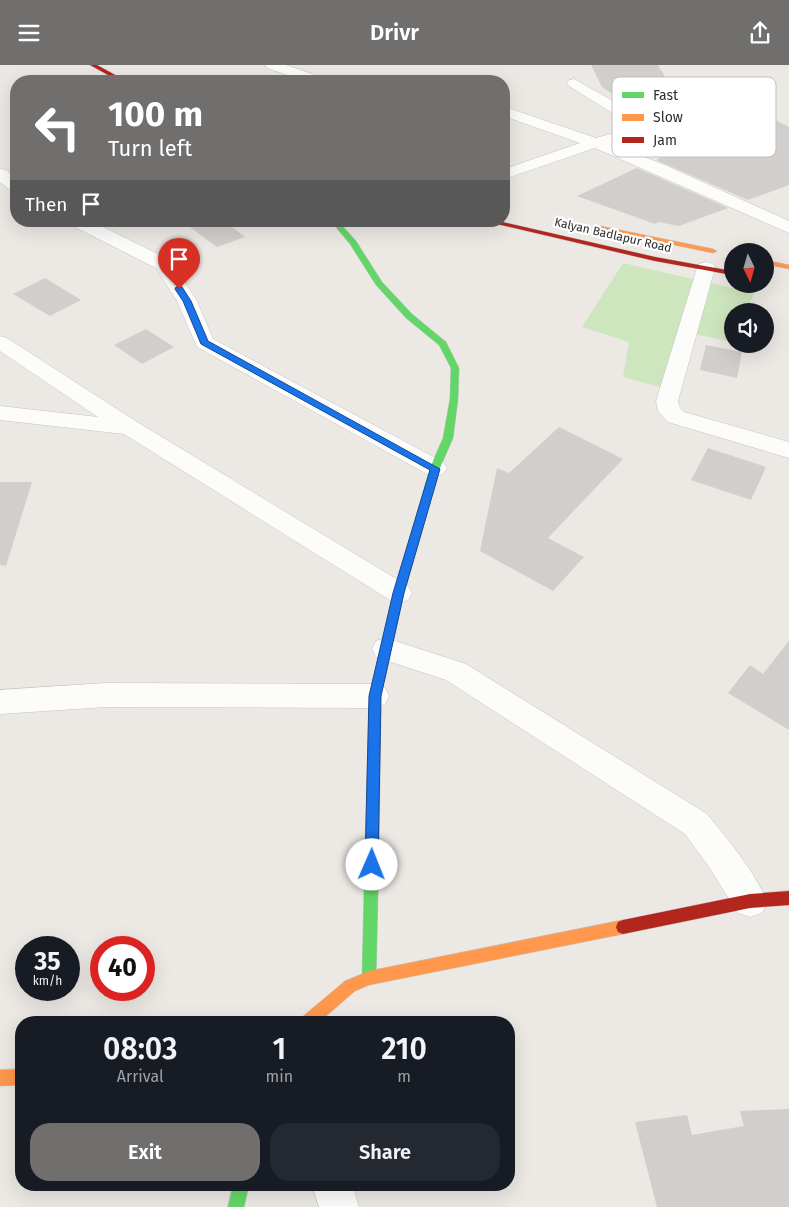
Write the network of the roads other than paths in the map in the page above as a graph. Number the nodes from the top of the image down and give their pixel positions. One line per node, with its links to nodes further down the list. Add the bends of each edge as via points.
1 (94, 65): 3 (street)
2 (272, 65): 4 (street)
3 (112, 75)
4 (301, 75)
5 (574, 83): 6 (street)
6 (612, 106)
7 (510, 113): 9 (street)
8 (612, 138): 9 (street)
9 (595, 143): 10 (street); 12 (street)
10 (612, 150)
11 (630, 157): 17 (street)
12 (510, 172)
13 (587, 225): 18 (street)
14 (510, 226): 21 (street, Kalyan Badlapur Road)
15 (88, 227): 27 (street, via 163,264 187,301 204,343)
16 (339, 227): 27 (street, via 379,283 409,316 443,345 455,368 448,438)
17 (789, 228)
18 (723, 253)
19 (774, 264): 20 (street)
20 (789, 267)
21 (706, 268): 22 (street, Kalyan Badlapur Road); 26 (street, via 668,401 669,411 676,417)
22 (724, 271)
23 (0, 342): 25 (street)
24 (0, 413): 25 (street)
25 (129, 427): 28 (street)
26 (789, 450)
27 (435, 469): 28 (street)
28 (399, 593): 29 (street)
29 (386, 649): 30 (street); 33 (street, via 456,672 696,824 722,856)
30 (375, 696): 31 (street, via 106,695); 34 (street)
31 (0, 702)
32 (789, 899): 33 (street)
33 (750, 901): 34 (street)
34 (369, 978): 35 (street, via 350,986)
35 (314, 1016)
36 (15, 1077): 37 (street)
37 (0, 1078)
38 (240, 1191): 40 (street)
39 (334, 1191): 41 (street)
40 (236, 1207)
41 (339, 1207)

